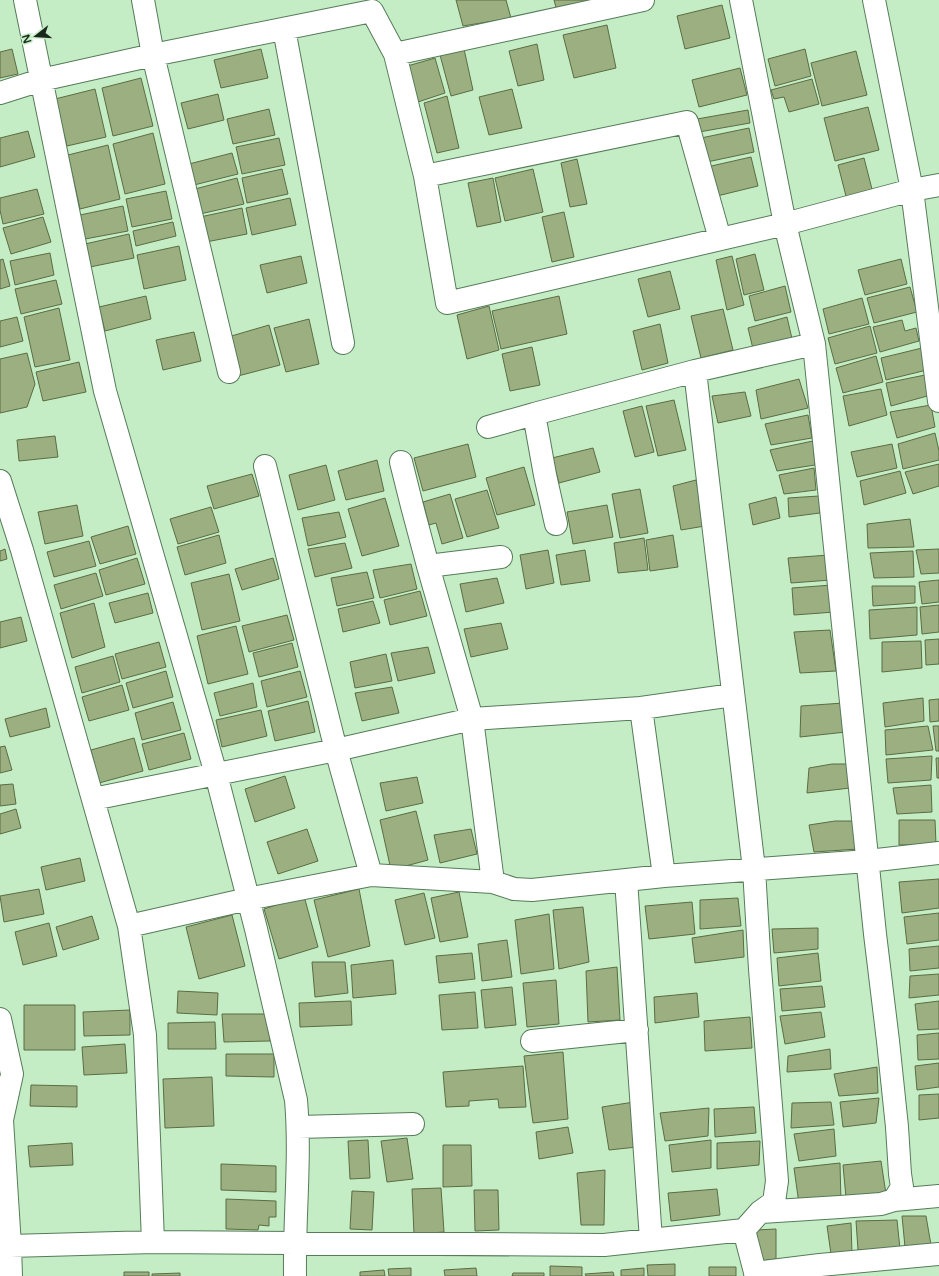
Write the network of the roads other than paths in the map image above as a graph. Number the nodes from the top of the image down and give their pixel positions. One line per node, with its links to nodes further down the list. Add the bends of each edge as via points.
1 (25, 0): 9 (street)
2 (143, 0): 8 (street)
3 (643, 0): 7 (street)
4 (741, 0): 14 (street)
5 (874, 0): 13 (street)
6 (284, 29): 7 (street, via 372,11); 8 (street); 16 (street)
7 (395, 54): 11 (street)
8 (153, 55): 9 (street); 19 (street)
9 (41, 80): 10 (street); 33 (street, via 105,391)
10 (0, 93)
11 (425, 176): 15 (street, via 687,122); 15 (street, via 447,303)
12 (939, 185): 13 (street)
13 (912, 190): 14 (street); 20 (street)
14 (785, 224): 15 (street); 17 (street)
15 (720, 239)
16 (343, 343)
17 (814, 344): 18 (street); 36 (street)
18 (695, 371): 21 (street); 29 (street)
19 (229, 372)
20 (939, 401)
21 (534, 414): 22 (street); 26 (street)
22 (488, 427)
23 (402, 462): 28 (street)
24 (265, 466): 32 (street)
25 (0, 481): 34 (street)
26 (556, 524)
27 (501, 557): 28 (street)
28 (428, 566): 31 (street)
29 (733, 695): 30 (street); 37 (street)
30 (641, 708): 31 (street); 39 (street)
31 (472, 719): 32 (street); 41 (street)
32 (336, 750): 33 (street); 38 (street)
33 (216, 774): 34 (street); 42 (street)
34 (93, 799): 43 (street)
35 (939, 853): 36 (street)
36 (868, 860): 37 (street); 51 (street, via 902,1187)
37 (754, 869): 39 (street); 52 (street, via 777,1181 774,1202)
38 (371, 874): 41 (street); 42 (street)
39 (664, 876): 40 (street)
40 (626, 880): 41 (street, via 532,890 514,889); 45 (street)
41 (493, 882)
42 (248, 899): 43 (street); 49 (street, via 296,1100)
43 (129, 926): 55 (street, via 145,1035)
44 (0, 1019): 47 (street, via 12,1074)
45 (637, 1030): 46 (street); 54 (street)
46 (532, 1041)
47 (1, 1120): 57 (street)
48 (413, 1124): 49 (street)
49 (298, 1127): 56 (street)
50 (939, 1196): 51 (street)
51 (894, 1200): 52 (street, via 881,1204)
52 (760, 1212): 53 (street)
53 (744, 1230): 54 (street); 60 (street)
54 (651, 1240): 56 (street, via 604,1245)
55 (153, 1242): 56 (street); 57 (street)
56 (294, 1244): 62 (street)
57 (5, 1247): 61 (street)
58 (939, 1254): 59 (street)
59 (878, 1268): 60 (street, via 820,1265)
60 (755, 1275)
61 (11, 1276)
62 (295, 1276)

